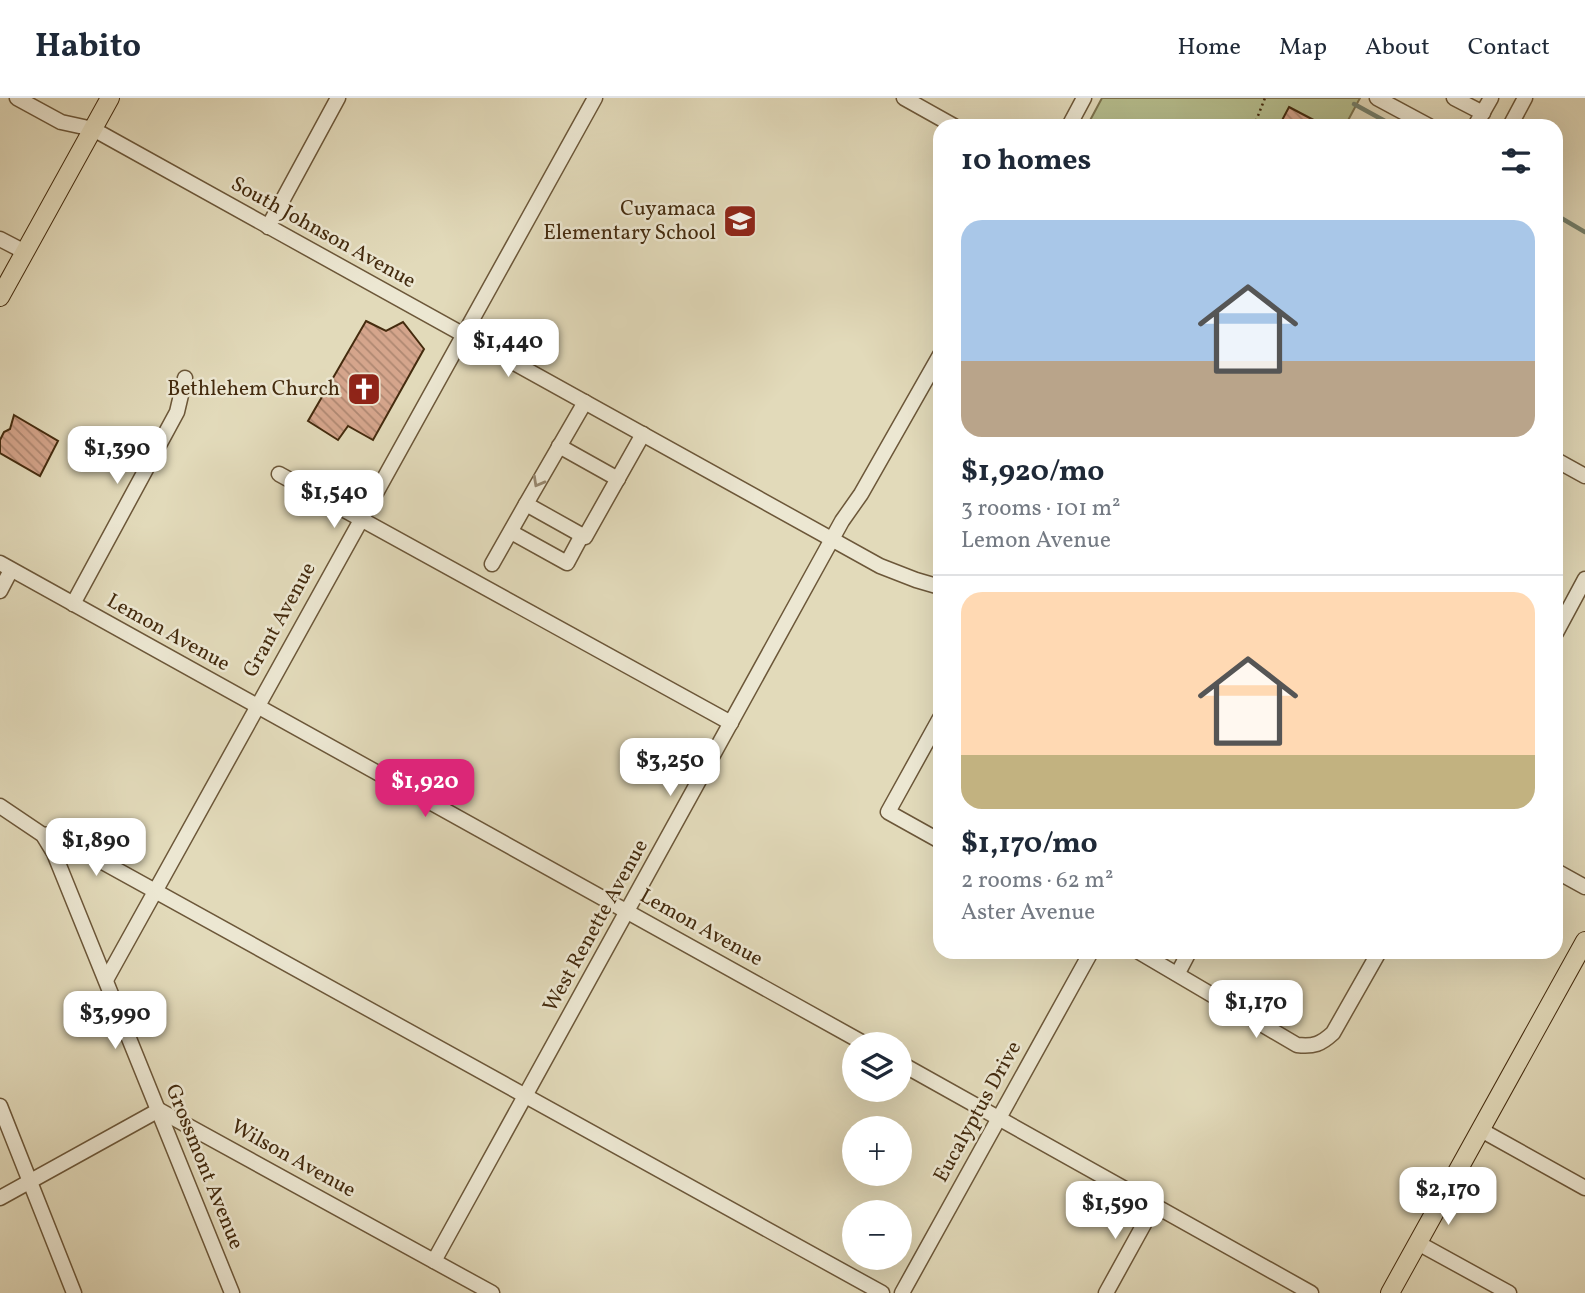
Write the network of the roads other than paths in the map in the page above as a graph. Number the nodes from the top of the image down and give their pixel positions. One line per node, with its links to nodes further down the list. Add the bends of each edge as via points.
1 (17, 98): 16 (street, South Johnson Avenue, via 61,122)
2 (110, 98): 16 (main road)
3 (338, 98): 17 (street)
4 (595, 98): 21 (street, Grant Avenue)
5 (904, 98): 11 (street)
6 (1084, 98): 12 (street)
7 (1377, 98): 13 (street)
8 (1454, 98): 14 (street)
9 (1491, 98): 14 (street)
10 (1525, 98): 15 (street)
11 (942, 119)
12 (1073, 119)
13 (1416, 119)
14 (1479, 119)
15 (1514, 119)
16 (93, 129): 17 (street, South Johnson Avenue); 19 (main road)
17 (268, 227): 21 (street, South Johnson Avenue)
18 (0, 239): 19 (street)
19 (25, 252): 20 (main road)
20 (0, 297)
21 (462, 334): 24 (street, South Johnson Avenue); 32 (street, Grant Avenue)
22 (933, 367): 35 (street, West Renette Avenue)
23 (185, 378): 41 (street, via 177,412)
24 (585, 402): 25 (street, South Johnson Avenue); 26 (street)
25 (643, 434): 30 (street); 35 (street, South Johnson Avenue)
26 (559, 446): 30 (street); 31 (street, one-way to 31)
27 (1563, 464): 29 (street)
28 (279, 474): 32 (street)
29 (1585, 476)
30 (618, 479): 34 (street, via 585,537)
31 (526, 504): 33 (street); 34 (street)
32 (359, 520): 43 (street, Grant Avenue); 44 (street)
33 (511, 532): 34 (street, via 567,563); 36 (street)
34 (582, 535)
35 (831, 539): 39 (street, South Johnson Avenue, via 880,566); 44 (street, West Renette Avenue)
36 (492, 564)
37 (6, 566): 40 (street); 41 (street, Lemon Avenue)
38 (1585, 579): 42 (street)
39 (933, 584)
40 (0, 591)
41 (73, 604): 43 (street, Lemon Avenue)
42 (1563, 620)
43 (257, 706): 51 (street, Grant Avenue); 52 (street, Lemon Avenue)
44 (731, 723): 52 (street, West Renette Avenue)
45 (933, 731): 48 (street, via 888,813)
46 (0, 806): 47 (street, Grossmont Avenue)
47 (43, 835): 51 (street, via 52,834); 59 (street, Grossmont Avenue)
48 (933, 837)
49 (1563, 875): 50 (street)
50 (1585, 887)
51 (155, 891): 59 (street, Grant Avenue); 62 (street)
52 (627, 911): 60 (street, Lemon Avenue); 62 (street, West Renette Avenue)
53 (1585, 942): 66 (main road)
54 (1087, 959): 65 (street, Eucalyptus Drive)
55 (1152, 959): 58 (street)
56 (1185, 959): 58 (street)
57 (1375, 959): 58 (street, via 1334,1033 1313,1046 1297,1045)
58 (1178, 973)
59 (106, 980): 64 (street, Grossmont Avenue)
60 (844, 1032)
61 (912, 1070): 65 (street)
62 (526, 1095): 74 (street, West Renette Avenue); 78 (street)
63 (0, 1106): 67 (street)
64 (159, 1110): 69 (street); 74 (street, Wilson Avenue); 76 (street, Grossmont Avenue)
65 (999, 1119): 72 (street); 79 (street, Eucalyptus Drive)
66 (1481, 1130): 70 (street); 73 (main road)
67 (14, 1140): 68 (street); 69 (street)
68 (0, 1148)
69 (31, 1183): 71 (street); 75 (street)
70 (1585, 1188)
71 (0, 1198)
72 (1154, 1206): 80 (street); 81 (street)
73 (1418, 1242): 82 (main road); 83 (street)
74 (433, 1261): 77 (street, Wilson Avenue)
75 (74, 1293)
76 (232, 1293)
77 (492, 1293)
78 (882, 1293)
79 (902, 1293)
80 (1106, 1293)
81 (1311, 1293)
82 (1390, 1293)
83 (1509, 1293)

